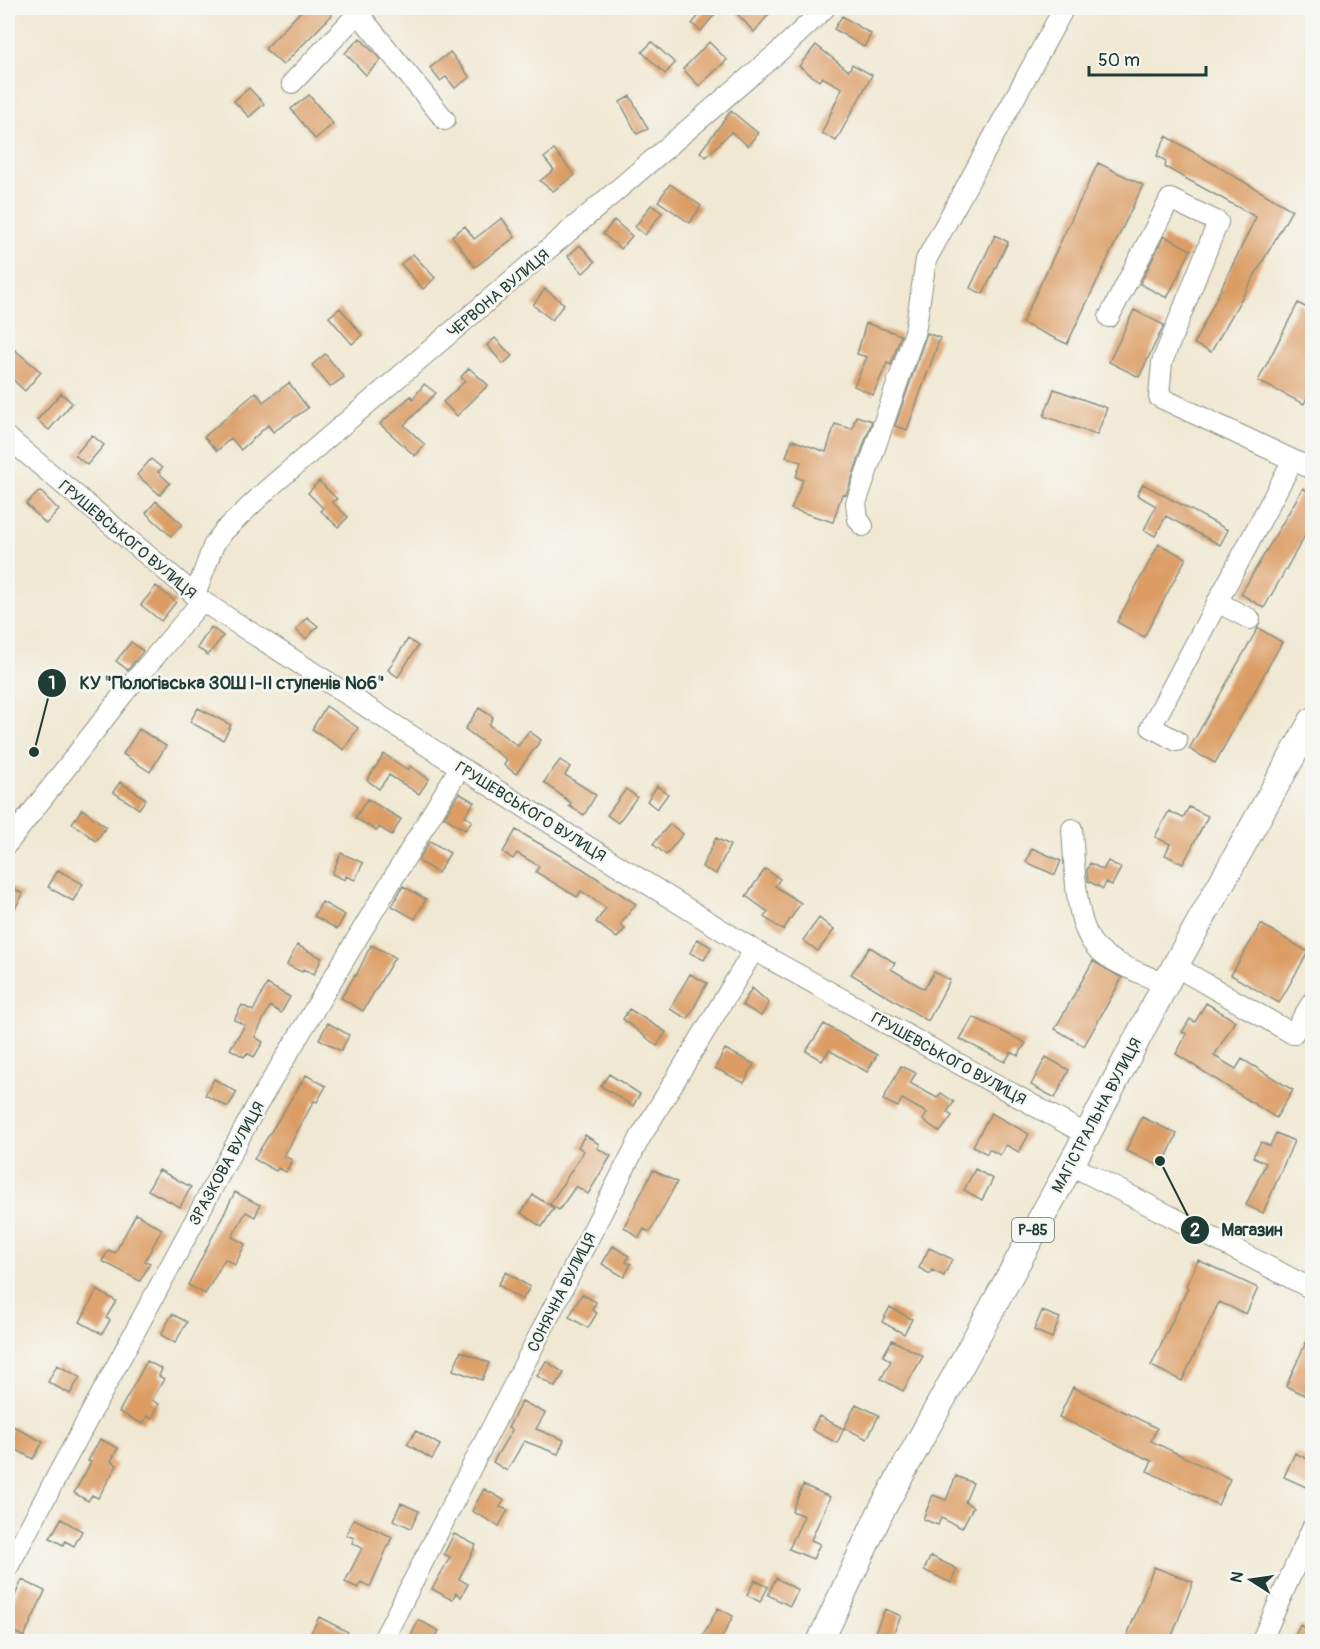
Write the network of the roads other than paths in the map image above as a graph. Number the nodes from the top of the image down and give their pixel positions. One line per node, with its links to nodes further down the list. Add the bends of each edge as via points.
1 (825, 8): 11 (street, ЧЕРВОНА ВУЛИЦЯ, via 782,50 269,488 214,544)
2 (1064, 8): 10 (street, via 926,260 915,332 856,503)
3 (359, 9): 4 (street); 5 (street)
4 (292, 83)
5 (445, 120)
6 (1110, 317): 8 (street, via 1170,199 1218,222 1162,362 1159,397)
7 (8, 438): 11 (street, ГРУШЕВСЬКОГО ВУЛИЦЯ)
8 (1293, 460): 9 (street); 12 (street)
9 (1312, 469)
10 (863, 526)
11 (199, 598): 16 (street, ГРУШЕВСЬКОГО ВУЛИЦЯ); 18 (street, ЧЕРВОНА ВУЛИЦЯ)
12 (1217, 602): 13 (street); 15 (street, via 1150,727)
13 (1250, 619)
14 (1312, 721): 20 (main road, МАГІСТРАЛЬНА ВУЛИЦЯ / Р-85)
15 (1177, 741)
16 (460, 767): 19 (street, ГРУШЕВСЬКОГО ВУЛИЦЯ); 26 (street, ЗРАЗКОВА ВУЛИЦЯ, via 257,1105)
17 (1072, 829): 20 (street, via 1081,920 1089,941 1101,952)
18 (8, 843)
19 (754, 950): 22 (street, ГРУШЕВСЬКОГО ВУЛИЦЯ); 27 (street, СОНЯЧНА ВУЛИЦЯ, via 640,1138)
20 (1170, 975): 21 (street, via 1293,1034); 22 (main road, МАГІСТРАЛЬНА ВУЛИЦЯ / Р-85)
21 (1312, 1002)
22 (1087, 1135): 23 (main road, МАГІСТРАЛЬНА ВУЛИЦЯ / Р-85)
23 (1070, 1164): 24 (street); 28 (main road, МАГІСТРАЛЬНА ВУЛИЦЯ / Р-85, via 880,1513)
24 (1312, 1289)
25 (1312, 1528): 29 (street)
26 (8, 1567)
27 (382, 1641)
28 (820, 1641)
29 (1261, 1641)

